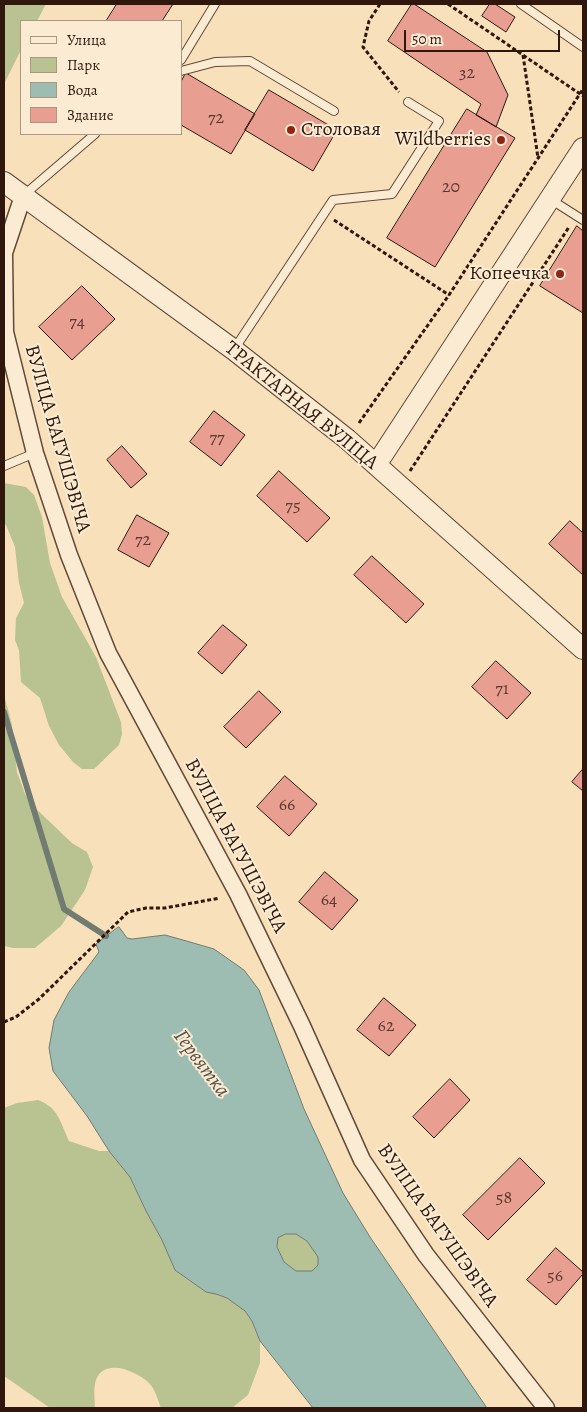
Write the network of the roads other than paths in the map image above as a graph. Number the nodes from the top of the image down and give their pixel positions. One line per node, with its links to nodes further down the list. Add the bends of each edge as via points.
1 (215, 4): 4 (lane)
2 (521, 4): 3 (lane)
3 (583, 47)
4 (182, 58)
5 (182, 71): 7 (lane, via 215,62 250,61)
6 (408, 102): 15 (lane, via 439,121 392,194 333,200)
7 (334, 111)
8 (94, 135): 11 (lane)
9 (583, 148): 12 (street)
10 (4, 182): 11 (street, ТРАКТАРНАЯ ВУЛІЦА)
11 (23, 196): 14 (street, ВУЛІЦА БАГУШЭВІЧА); 15 (street, ТРАКТАРНАЯ ВУЛІЦА)
12 (550, 199): 13 (lane); 17 (street)
13 (580, 218)
14 (4, 253): 16 (street, ВУЛІЦА БАГУШЭВІЧА, via 4,332)
15 (234, 350): 17 (street, ТРАКТАРНАЯ ВУЛІЦА)
16 (35, 453): 18 (lane); 20 (street, ВУЛІЦА БАГУШЭВІЧА, via 69,555 108,653 238,894 362,1160 426,1255)
17 (376, 465): 19 (street, ТРАКТАРНАЯ ВУЛІЦА)
18 (4, 466)
19 (583, 649)
20 (546, 1408)

